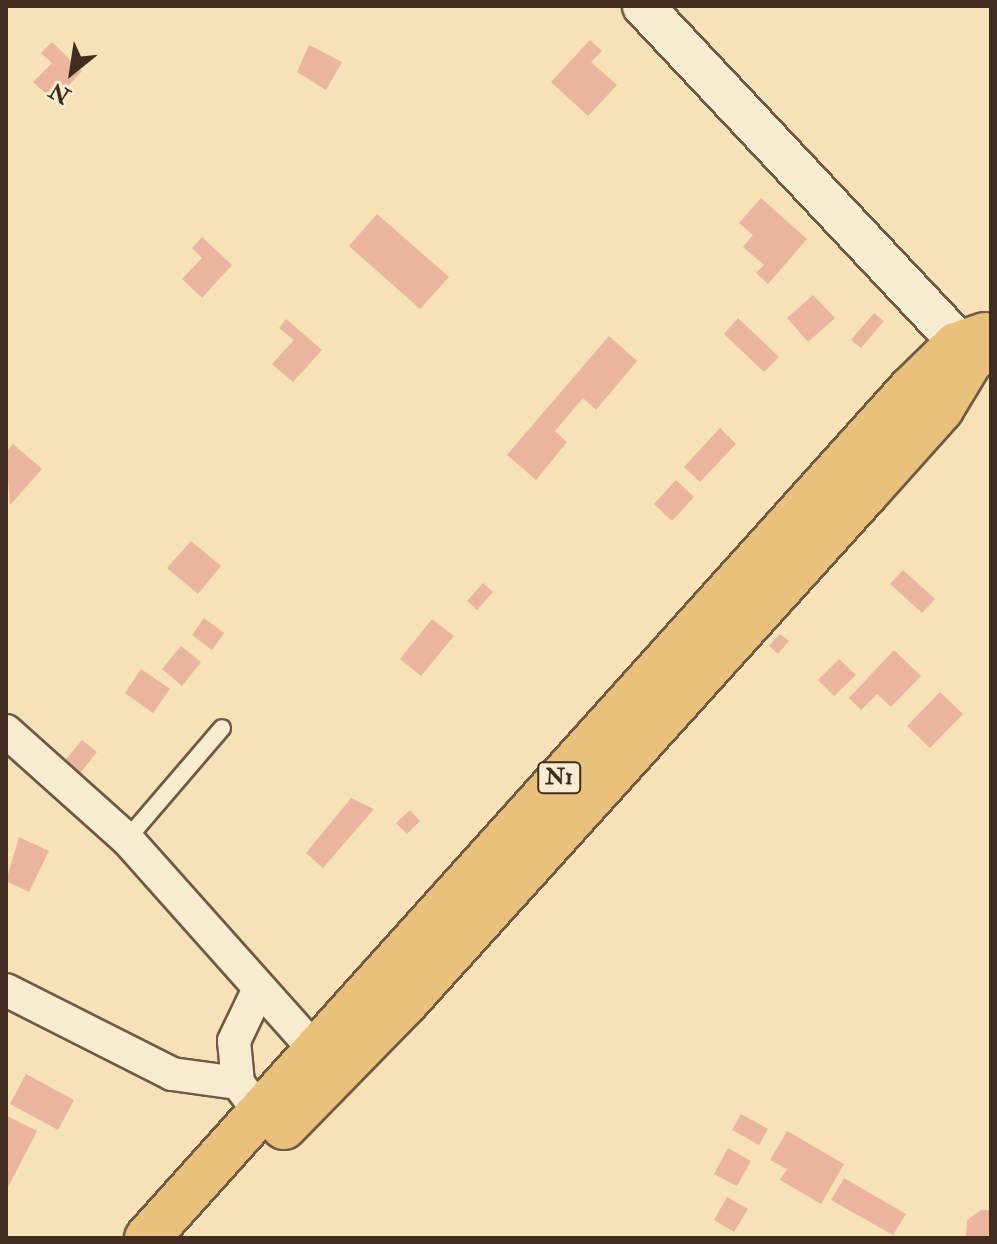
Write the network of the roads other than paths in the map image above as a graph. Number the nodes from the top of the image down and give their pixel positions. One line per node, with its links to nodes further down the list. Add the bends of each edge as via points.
1 (643, 6): 2 (street)
2 (977, 342): 8 (main road, N1); 11 (main road, N1, via 856,505)
3 (222, 728): 5 (lane)
4 (6, 731): 5 (street)
5 (127, 839): 7 (street)
6 (6, 990): 9 (street, via 172,1074)
7 (258, 991): 8 (street); 9 (street, via 234,1041)
8 (315, 1050): 9 (main road, N1)
9 (249, 1098): 10 (main road, N1)
10 (147, 1238)
11 (184, 1238)

